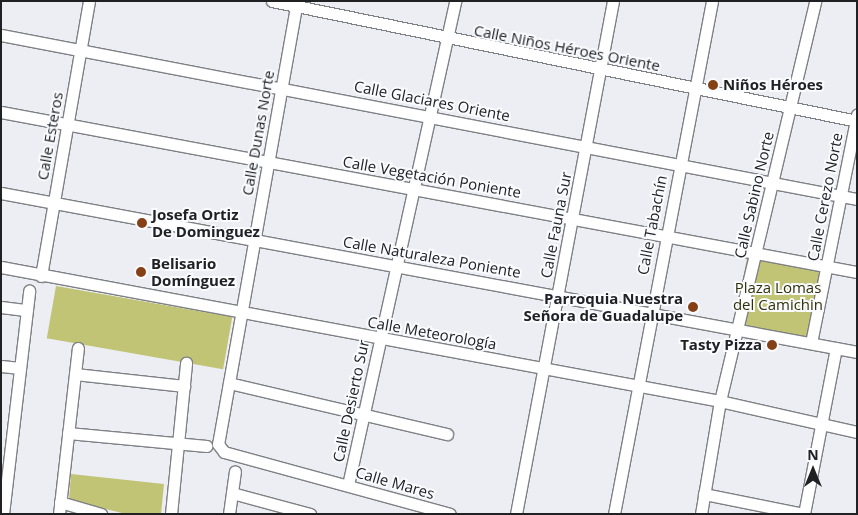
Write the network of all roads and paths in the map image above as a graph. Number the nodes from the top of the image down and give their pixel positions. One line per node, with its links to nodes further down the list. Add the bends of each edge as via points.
1 (89, 1): 10 (street, Calle Esteros)
2 (272, 1): 7 (street, Calle Niños Héroes Oriente)
3 (455, 1): 9 (street, Calle Desierto Sur)
4 (612, 1): 11 (street, Calle Fauna Sur)
5 (712, 1): 13 (street, Calle Tabachín)
6 (815, 1): 14 (street, Calle Sabino Norte)
7 (297, 3): 9 (street, Calle Niños Héroes Oriente); 12 (street, Calle Dunas Norte)
8 (1, 36): 10 (street, Calle Glaciares Oriente)
9 (446, 39): 11 (street, Calle Niños Héroes Oriente); 16 (street, Calle Desierto Sur)
10 (80, 50): 12 (street, Calle Glaciares Oriente); 18 (street, Calle Esteros)
11 (600, 69): 13 (street, Calle Niños Héroes Oriente); 19 (street, Calle Fauna Sur)
12 (282, 87): 16 (street, Calle Glaciares Oriente); 20 (street, Calle Dunas Norte)
13 (695, 89): 14 (street, Calle Niños Héroes Oriente); 21 (street, Calle Tabachín)
14 (790, 108): 17 (street, Calle Niños Héroes Oriente); 22 (street, Calle Sabino Norte)
15 (1, 112): 18 (street, Calle Vegetación Poniente)
16 (429, 116): 19 (street, Calle Glaciares Oriente); 23 (street, Calle Desierto Sur)
17 (856, 119): 25 (street, Calle Cerezo Norte)
18 (68, 124): 20 (street, Calle Vegetación Poniente); 27 (street, Calle Esteros)
19 (587, 146): 21 (street, Calle Glaciares Oriente); 28 (street, Calle Fauna Sur)
20 (268, 162): 23 (street, Calle Vegetación Poniente); 30 (street, Calle Dunas Norte)
21 (680, 165): 22 (street, Calle Glaciares Oriente); 29 (street, Calle Tabachín)
22 (772, 182): 25 (street, Calle Glaciares Oriente); 31 (street, Calle Sabino Norte)
23 (413, 188): 28 (street, Calle Vegetación Poniente); 32 (street, Calle Desierto Sur)
24 (1, 193): 27 (street, Calle Naturaleza Poniente)
25 (841, 196): 26 (street, Calle Glaciares Oriente); 34 (street, Calle Cerezo Norte)
26 (857, 199)
27 (54, 204): 30 (street, Calle Naturaleza Poniente); 36 (street, Calle Esteros)
28 (573, 218): 29 (street, Calle Vegetación Poniente); 38 (street, Calle Fauna Sur)
29 (666, 235): 31 (street, Calle Vegetación Poniente); 41 (street, Calle Tabachín)
30 (254, 240): 32 (street, Calle Naturaleza Poniente); 42 (street, Calle Dunas Norte)
31 (756, 252): 34 (street, Calle Vegetación Poniente); 43 (street, Calle Sabino Norte)
32 (396, 266): 38 (street, Calle Naturaleza Poniente); 44 (street, Calle Desierto Sur)
33 (1, 267): 36 (street, Calle Meteorología)
34 (826, 267): 35 (street, Calle Vegetación Poniente); 45 (street, Calle Cerezo Norte)
35 (857, 272)
36 (41, 276): 42 (street, Calle Meteorología)
37 (28, 291): 40 (street)
38 (558, 295): 41 (street, Calle Naturaleza Poniente); 52 (street, Calle Fauna Sur)
39 (1, 307): 40 (street)
40 (27, 310): 51 (street)
41 (650, 312): 43 (street, Calle Naturaleza Poniente); 56 (street, Calle Tabachín)
42 (242, 313): 44 (street, Calle Meteorología); 54 (street, Calle Dunas Norte)
43 (737, 329): 45 (street, Calle Naturaleza Poniente); 57 (street, Calle Sabino Norte)
44 (380, 339): 52 (street, Calle Meteorología); 58 (street, Calle Desierto Sur)
45 (811, 344): 47 (street, Calle Naturaleza Poniente)
46 (78, 348): 53 (street)
47 (836, 348): 48 (street, Calle Naturaleza Poniente); 59 (street)
48 (857, 352)
49 (186, 363): 55 (street)
50 (1, 366): 51 (street)
51 (20, 368): 61 (street)
52 (544, 369): 56 (street, Calle Meteorología); 82 (street, Calle Fauna Sur)
53 (75, 374): 55 (street); 63 (street)
54 (228, 383): 58 (street); 67 (street, Calle Dunas Norte)
55 (184, 386): 65 (street)
56 (637, 386): 57 (street, Calle Meteorología); 83 (street, Calle Tabachín)
57 (720, 401): 59 (street, Calle Meteorología); 72 (street, Calle Sabino Norte)
58 (363, 415): 64 (street); 69 (street, Calle Desierto Sur)
59 (822, 424): 62 (street, Calle Meteorología); 85 (street)
60 (1, 425): 61 (street)
61 (14, 427): 70 (street)
62 (857, 432)
63 (68, 433): 65 (street); 73 (street)
64 (447, 434)
65 (178, 444): 66 (street); 78 (street)
66 (206, 446)
67 (218, 447): 69 (street, Calle Mares, via 224,452)
68 (235, 471): 71 (street)
69 (348, 485): 81 (street, Calle Mares)
70 (4, 486): 75 (street)
71 (232, 493): 79 (street); 80 (street)
72 (704, 494): 84 (street, Calle Sabino Norte); 85 (street)
73 (60, 502): 74 (street); 76 (street)
74 (87, 512): 77 (street)
75 (3, 514)
76 (59, 514)
77 (101, 514)
78 (171, 514)
79 (229, 514)
80 (310, 514)
81 (450, 514)
82 (516, 514)
83 (614, 514)
84 (701, 514)
85 (804, 514)

